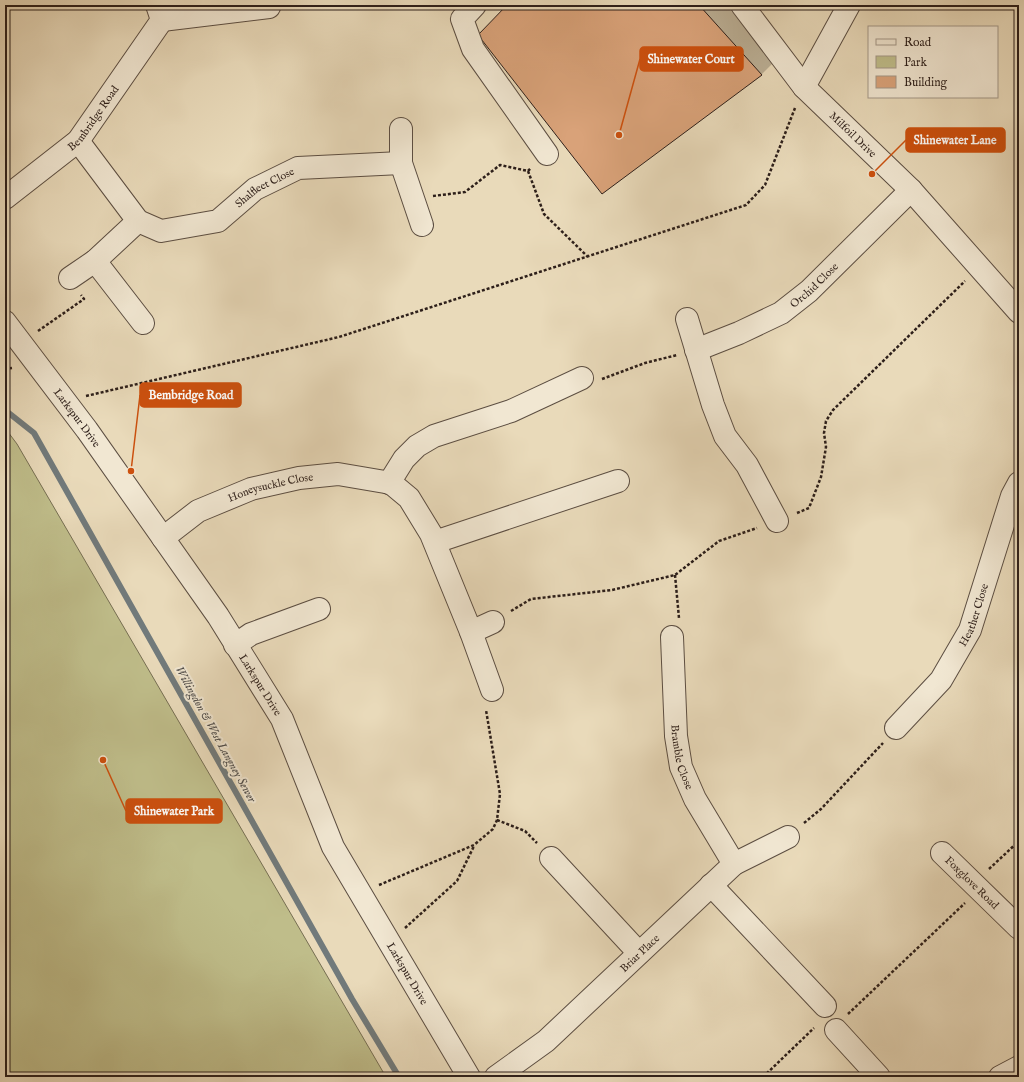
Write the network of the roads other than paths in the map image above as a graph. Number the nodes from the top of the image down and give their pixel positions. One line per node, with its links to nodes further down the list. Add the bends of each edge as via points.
1 (475, 5): 9 (street, via 462,19 473,49)
2 (742, 5): 6 (street, Milfoil Drive)
3 (849, 5): 6 (street)
4 (269, 7): 5 (street, Bembridge Road)
5 (159, 12): 8 (street, Bembridge Road)
6 (804, 87): 11 (street, Milfoil Drive)
7 (400, 129): 10 (street)
8 (78, 141): 12 (street, Bembridge Road); 13 (street, Shalfleet Close)
9 (547, 154)
10 (401, 163): 13 (street, Shalfleet Close, via 298,168 255,189 218,221 161,231); 14 (street)
11 (911, 190): 17 (street, Milfoil Drive, via 980,266); 21 (street, Orchid Close, via 809,291 781,313)
12 (5, 198)
13 (138, 221): 15 (street)
14 (422, 225)
15 (95, 261): 16 (street); 19 (street)
16 (70, 278)
17 (1015, 299)
18 (687, 319): 21 (street)
19 (143, 323)
20 (11, 335): 27 (street, Larkspur Drive, via 87,430)
21 (696, 350): 26 (street, via 712,405 725,436 748,465)
22 (582, 378): 24 (street, via 511,411 434,436 417,446 404,459)
23 (618, 481): 28 (street)
24 (389, 483): 27 (street, Honeysuckle Close, via 338,474 299,478 251,489 198,511); 28 (street, Honeysuckle Close, via 409,498)
25 (1019, 484): 35 (street, Heather Close, via 1012,496 970,630 941,680)
26 (778, 521)
27 (163, 538): 33 (street, Larkspur Drive)
28 (435, 542): 31 (street, Honeysuckle Close)
29 (319, 609): 33 (street, via 251,634)
30 (493, 622): 31 (street)
31 (471, 632): 34 (street, Honeysuckle Close)
32 (672, 638): 39 (street, Bramble Close, via 676,736 681,767 694,800)
33 (236, 645): 44 (street, Larkspur Drive, via 282,719 333,847)
34 (492, 690)
35 (896, 728)
36 (788, 837): 39 (street, Briar Place)
37 (942, 853): 41 (street, Foxglove Road)
38 (551, 858): 42 (street)
39 (734, 864): 40 (street, Briar Place)
40 (712, 885): 42 (street, Briar Place); 46 (street, via 830,1016)
41 (1019, 928)
42 (640, 953): 45 (street, Briar Place, via 546,1041)
43 (1019, 1067): 47 (street)
44 (469, 1077)
45 (496, 1077)
46 (879, 1077)
47 (1000, 1077)

